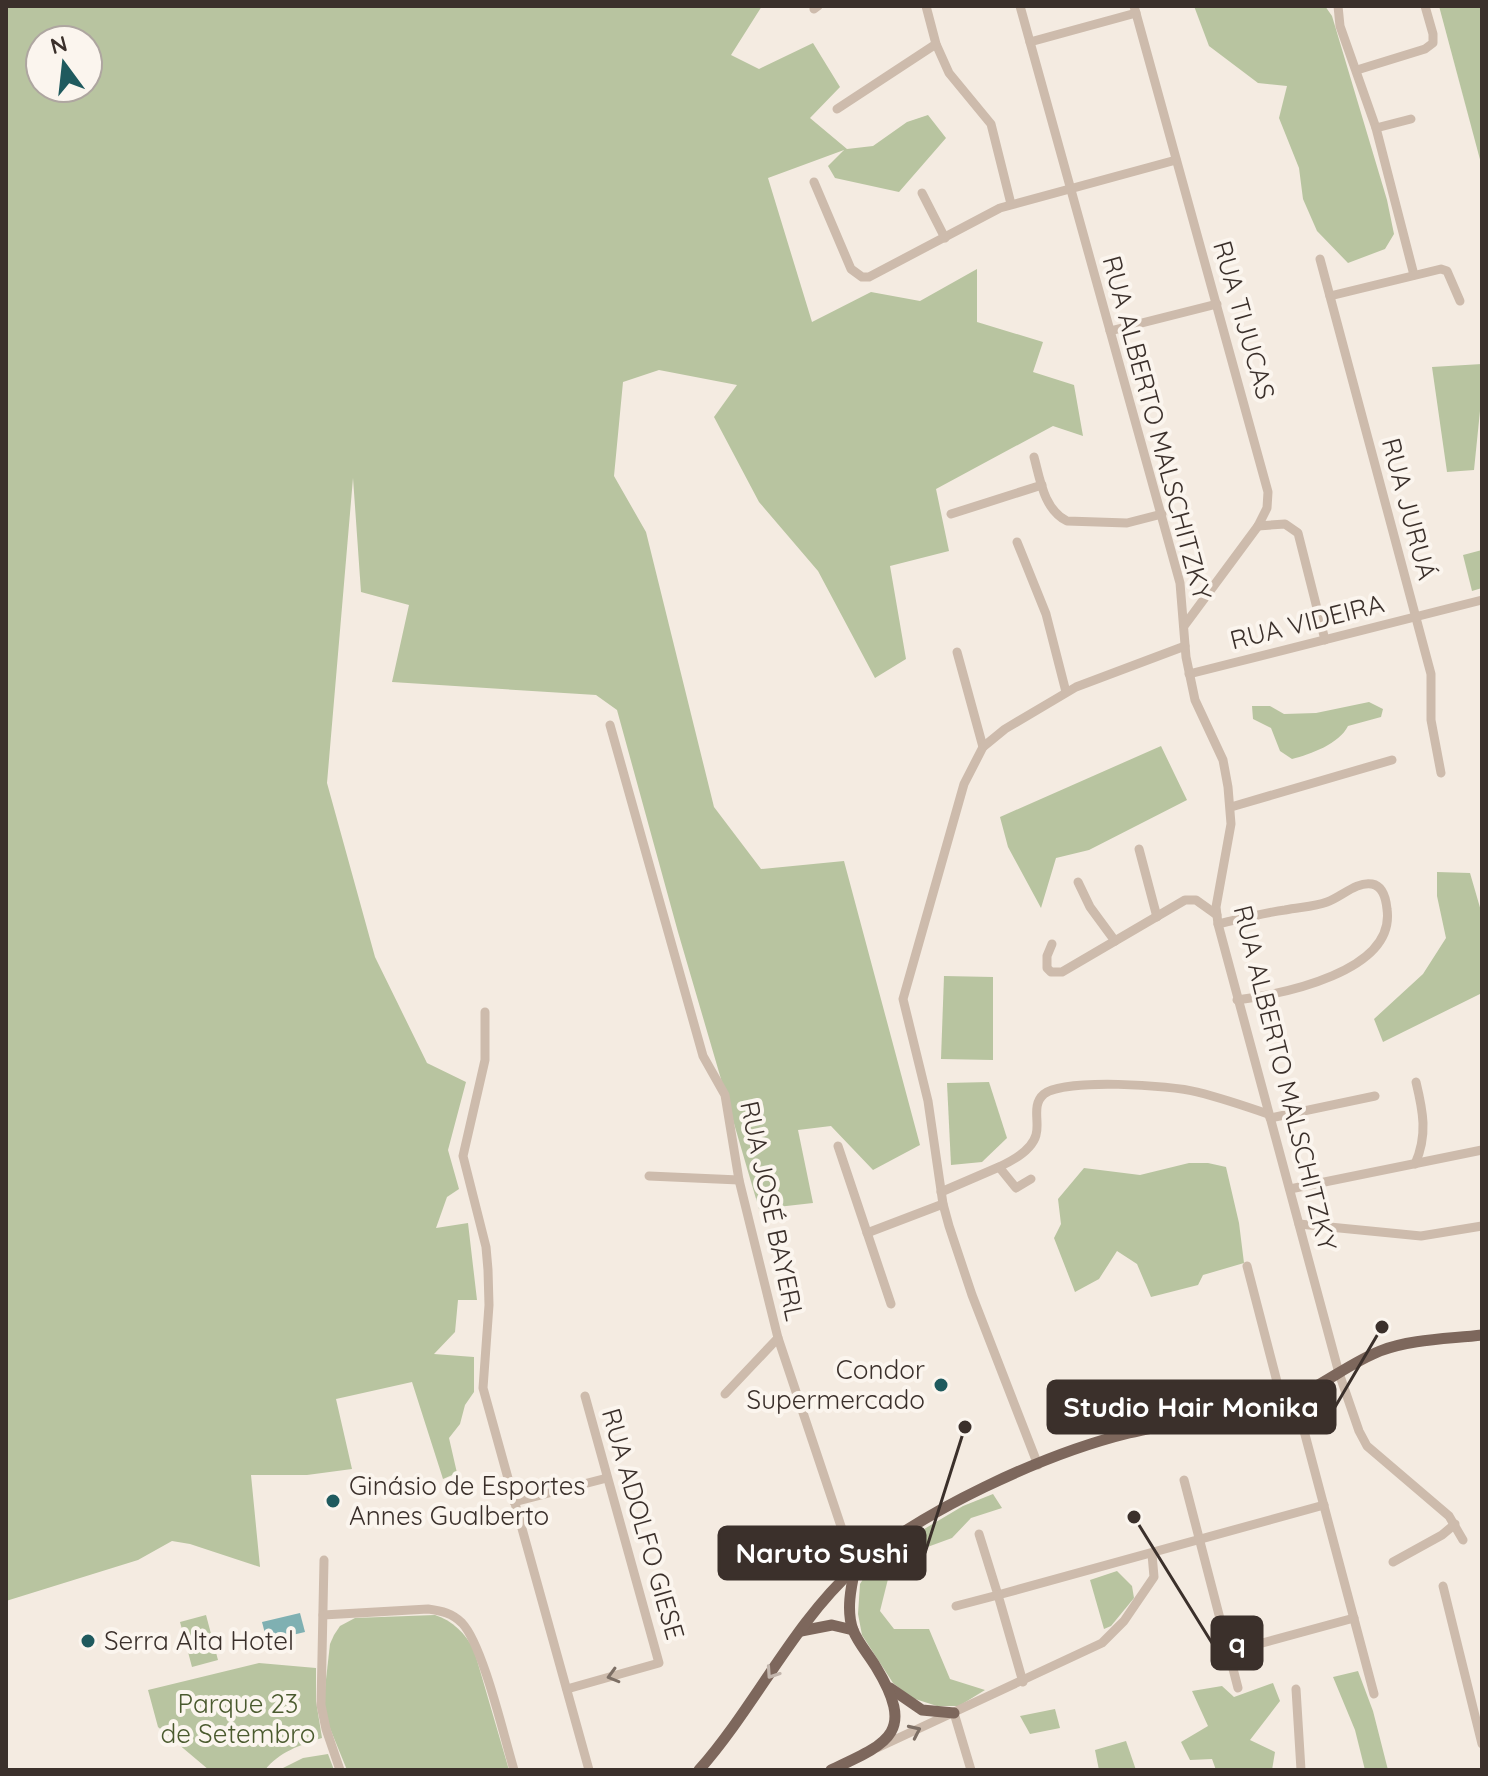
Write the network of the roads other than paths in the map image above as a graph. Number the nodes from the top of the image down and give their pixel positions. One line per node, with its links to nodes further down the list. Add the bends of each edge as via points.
1 (926, 6): 7 (street)
2 (1020, 6): 6 (street, RUA ALBERTO MALSCHITZKY)
3 (1338, 6): 8 (street)
4 (1425, 6): 8 (street, via 1433,43)
5 (1135, 10): 6 (street); 12 (street, RUA TIJUCAS)
6 (1030, 42): 14 (street, RUA ALBERTO MALSCHITZKY)
7 (936, 44): 9 (street); 16 (street, via 949,73 991,124)
8 (1357, 70): 11 (street)
9 (837, 109)
10 (1411, 119): 11 (street)
11 (1376, 128): 19 (street)
12 (1176, 160): 14 (street); 22 (street, RUA TIJUCAS)
13 (814, 182): 17 (street, via 851,269 862,277)
14 (1071, 189): 16 (street); 23 (street, RUA ALBERTO MALSCHITZKY)
15 (922, 193): 17 (street)
16 (1011, 204): 17 (street)
17 (945, 238)
18 (1320, 259): 20 (street, RUA JURUÁ)
19 (1414, 275): 20 (street); 21 (street, via 1447,271)
20 (1330, 296): 31 (street, RUA JURUÁ)
21 (1460, 301)
22 (1217, 304): 23 (street); 28 (street, RUA TIJUCAS, via 1267,482 1267,508)
23 (1110, 331): 27 (street, RUA ALBERTO MALSCHITZKY)
24 (1034, 457): 25 (street)
25 (1042, 485): 26 (street); 27 (street, via 1052,509 1067,521 1127,523)
26 (951, 514)
27 (1162, 514): 32 (street, RUA ALBERTO MALSCHITZKY, via 1180,583)
28 (1258, 526): 32 (street, RUA TIJUCAS); 33 (street, via 1285,524 1298,533)
29 (1017, 542): 37 (street, via 1046,614)
30 (1482, 600): 31 (street, RUA VIDEIRA)
31 (1415, 617): 33 (street, RUA VIDEIRA); 41 (street, RUA JURUÁ, via 1431,674 1431,720)
32 (1184, 626): 34 (street, RUA ALBERTO MALSCHITZKY)
33 (1325, 640): 36 (street, RUA VIDEIRA)
34 (1185, 646): 36 (street, RUA ALBERTO MALSCHITZKY); 37 (street)
35 (957, 652): 39 (street)
36 (1189, 674): 42 (street, RUA ALBERTO MALSCHITZKY, via 1198,710 1223,760)
37 (1066, 692): 39 (street)
38 (610, 725): 60 (street, RUA JOSÉ BAYERL, via 703,1056 725,1095)
39 (983, 747): 62 (street, via 964,784 903,999 928,1101)
40 (1392, 760): 42 (street)
41 (1441, 773)
42 (1231, 807): 46 (street, RUA ALBERTO MALSCHITZKY)
43 (1139, 849): 45 (street)
44 (1078, 882): 47 (street)
45 (1157, 917): 46 (street, via 1192,899); 47 (street)
46 (1217, 919): 49 (street, RUA ALBERTO MALSCHITZKY); 49 (street, via 1320,904 1373,884 1384,895 1388,914 1380,937 1351,968 1298,988)
47 (1115, 941): 48 (street, via 1056,973 1046,962)
48 (1052, 944)
49 (1237, 1000): 53 (street, RUA ALBERTO MALSCHITZKY)
50 (485, 1012): 79 (street, via 485,1060 463,1156 488,1270 483,1388)
51 (1416, 1082): 56 (street, via 1424,1131)
52 (1375, 1096): 53 (street)
53 (1269, 1116): 57 (street, via 1165,1087 1055,1088 1040,1099 1030,1146); 61 (street, RUA ALBERTO MALSCHITZKY)
54 (838, 1146): 66 (street)
55 (1482, 1150): 56 (street)
56 (1415, 1164): 61 (street)
57 (999, 1167): 59 (street, via 1016,1188); 62 (street)
58 (649, 1176): 60 (street)
59 (1031, 1179)
60 (739, 1180): 70 (street, RUA JOSÉ BAYERL)
61 (1290, 1189): 64 (street, RUA ALBERTO MALSCHITZKY)
62 (941, 1192): 63 (street)
63 (943, 1204): 66 (street); 76 (street)
64 (1299, 1224): 65 (street, via 1421,1236); 71 (street, RUA ALBERTO MALSCHITZKY)
65 (1482, 1226)
66 (867, 1233): 68 (street)
67 (1247, 1266): 75 (street)
68 (891, 1304)
69 (1482, 1335): 71 (main road, via 1389,1348)
70 (778, 1338): 72 (street); 88 (street, RUA JOSÉ BAYERL)
71 (1339, 1373): 74 (main road); 81 (street, RUA ALBERTO MALSCHITZKY, via 1367,1446)
72 (725, 1394)
73 (585, 1396): 77 (street, RUA ADOLFO GIESE)
74 (1295, 1397): 75 (main road); 80 (street)
75 (1282, 1401): 76 (main road, via 1111,1438)
76 (1038, 1465): 88 (main road, via 937,1512)
77 (607, 1478): 79 (street); 100 (street, RUA ADOLFO GIESE, one-way to 100, via 659,1663)
78 (1184, 1480): 83 (street)
79 (514, 1502): 100 (street)
80 (1324, 1505): 83 (street); 93 (street)
81 (1455, 1524): 84 (street); 87 (street)
82 (979, 1534): 90 (street)
83 (1199, 1539): 85 (street); 96 (street)
84 (1463, 1540)
85 (1152, 1554): 90 (street); 97 (street, via 1154,1577 1110,1636)
86 (324, 1560): 92 (street)
87 (1393, 1562)
88 (855, 1568): 94 (main road); 95 (main road)
89 (1443, 1586): 104 (street)
90 (998, 1595): 91 (street); 97 (street)
91 (956, 1606)
92 (323, 1615): 106 (street, via 321,1705); 107 (street, via 408,1609 453,1615 477,1649)
93 (1354, 1618): 96 (street); 102 (street)
94 (853, 1630): 95 (main road, via 832,1625); 98 (main road)
95 (801, 1631): 109 (main road, one-way to 109, via 735,1728)
96 (1229, 1652): 99 (street)
97 (1023, 1682): 103 (street)
98 (888, 1686): 103 (main road, via 922,1710); 105 (main road, via 893,1722 886,1741)
99 (1238, 1688)
100 (567, 1689): 108 (street)
101 (1296, 1689): 112 (street)
102 (1374, 1694)
103 (954, 1713): 105 (street, one-way to 103); 111 (street)
104 (1482, 1744)
105 (876, 1749): 110 (main road)
106 (340, 1770)
107 (514, 1770)
108 (589, 1770)
109 (699, 1770)
110 (831, 1770)
111 (971, 1770)
112 (1301, 1770)

